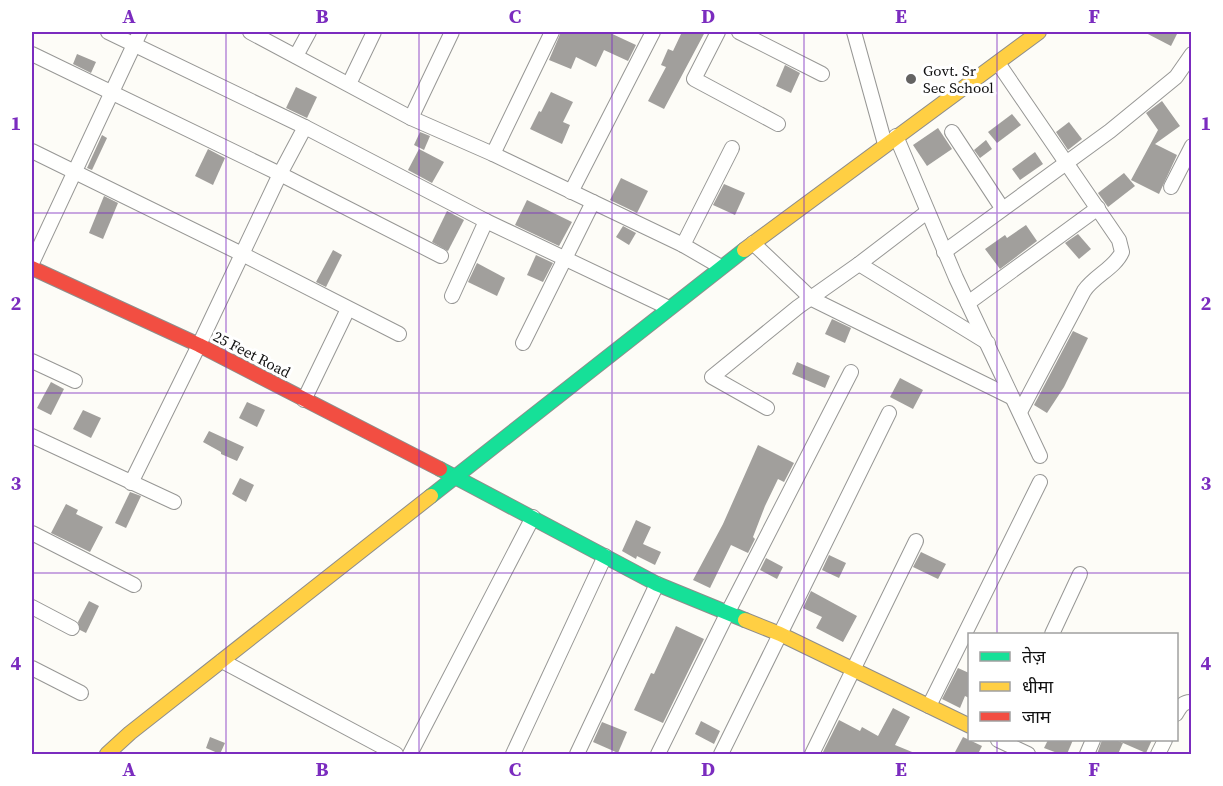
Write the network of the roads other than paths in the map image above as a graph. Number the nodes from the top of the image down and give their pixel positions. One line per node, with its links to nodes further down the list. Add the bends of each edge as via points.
1 (108, 32): 12 (street)
2 (250, 32): 15 (street)
3 (309, 32): 15 (street)
4 (374, 32): 18 (street)
5 (452, 32): 20 (street)
6 (552, 32): 28 (street)
7 (653, 32): 33 (street)
8 (718, 32): 21 (street, via 694,79)
9 (739, 32): 17 (street)
10 (854, 32): 24 (street)
11 (1039, 32): 16 (street)
12 (137, 38): 19 (street); 22 (street)
13 (32, 54): 19 (street)
14 (1191, 54): 29 (street, via 1176,76)
15 (296, 56): 18 (street)
16 (998, 63): 24 (street); 29 (street)
17 (822, 74)
18 (349, 84): 20 (street)
19 (112, 92): 30 (street); 31 (street)
20 (411, 118): 28 (street)
21 (778, 124)
22 (305, 127): 31 (street); 38 (street)
23 (952, 132): 35 (street)
24 (891, 140): 37 (street); 39 (street)
25 (1191, 146): 32 (street)
26 (732, 148): 40 (street)
27 (32, 152): 30 (street)
28 (493, 154): 33 (street)
29 (1067, 161): 35 (street); 36 (street)
30 (74, 171): 42 (street); 46 (street)
31 (280, 174): 42 (street); 43 (street)
32 (1171, 187)
33 (571, 192): 34 (street)
34 (594, 202): 40 (street); 44 (street)
35 (1002, 208): 41 (street)
36 (1098, 208): 50 (street); 63 (street, via 1119,240 1121,254 1084,291)
37 (927, 212): 41 (street); 45 (street)
38 (486, 221): 44 (street); 48 (street)
39 (753, 243): 47 (street); 49 (street)
40 (683, 245): 47 (street)
41 (944, 252): 50 (street)
42 (242, 254): 51 (street); 56 (street)
43 (441, 256)
44 (565, 259): 52 (street); 54 (street)
45 (859, 264): 49 (street); 55 (street)
46 (32, 266): 56 (street, 25 Feet Road)
47 (721, 267): 52 (street)
48 (452, 296)
49 (812, 299): 60 (street); 62 (street, via 712,377)
50 (968, 303): 55 (street)
51 (348, 309): 53 (street); 61 (street)
52 (669, 309): 67 (street)
53 (399, 334)
54 (523, 343)
55 (988, 343): 60 (street)
56 (199, 345): 61 (street, 25 Feet Road); 69 (street)
57 (32, 361): 59 (street)
58 (851, 372): 79 (street)
59 (75, 381)
60 (1011, 397): 63 (street)
61 (304, 400): 67 (street, 25 Feet Road)
62 (767, 408)
63 (1020, 412): 66 (street)
64 (889, 413): 82 (street)
65 (32, 436): 69 (street)
66 (1040, 456)
67 (453, 477): 71 (street, 25 Feet Road); 83 (street)
68 (1040, 482): 88 (street)
69 (131, 483): 70 (street)
70 (174, 502)
71 (533, 517): 74 (street, 25 Feet Road); 95 (street)
72 (32, 533): 77 (street)
73 (916, 541): 85 (street)
74 (605, 556): 76 (street, 25 Feet Road); 96 (street)
75 (1080, 574): 81 (street)
76 (657, 584): 79 (street, 25 Feet Road); 97 (street)
77 (134, 585)
78 (32, 607): 80 (street)
79 (728, 612): 82 (street, 25 Feet Road); 98 (street)
80 (72, 628)
81 (1052, 633)
82 (780, 634): 85 (street, 25 Feet Road); 99 (street)
83 (222, 662): 92 (street); 93 (street)
84 (32, 668): 86 (street)
85 (852, 670): 88 (street, 25 Feet Road); 100 (street)
86 (81, 693)
87 (1191, 702): 89 (street, via 1182,704)
88 (929, 706): 90 (street, 25 Feet Road)
89 (1178, 711)
90 (968, 726)
91 (1000, 744): 101 (street)
92 (371, 749): 94 (street)
93 (107, 754)
94 (396, 754)
95 (410, 754)
96 (513, 754)
97 (578, 754)
98 (658, 754)
99 (721, 754)
100 (812, 754)
101 (1028, 754)

